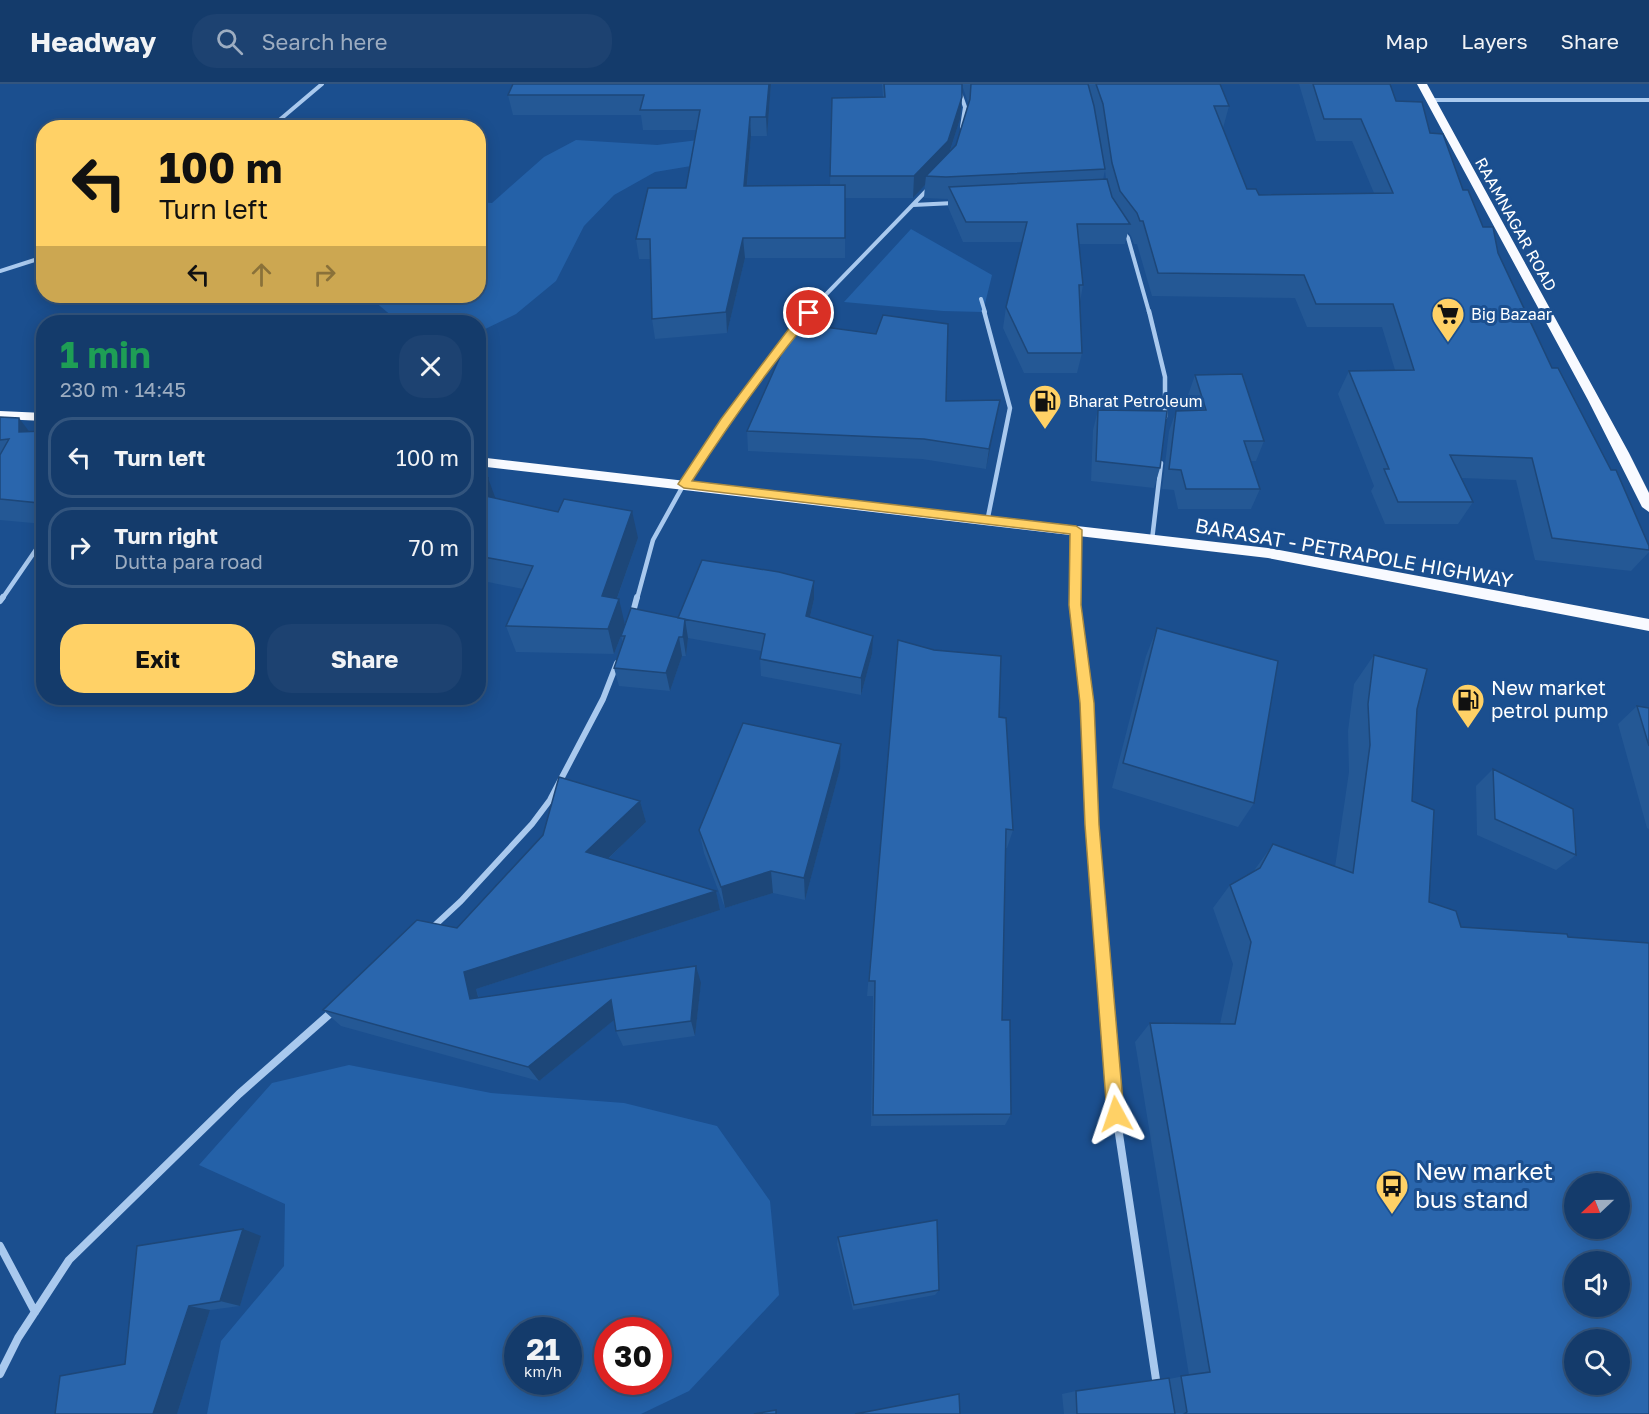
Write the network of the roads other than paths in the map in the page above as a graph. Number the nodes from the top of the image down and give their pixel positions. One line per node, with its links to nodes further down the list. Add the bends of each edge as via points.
1 (322, 84): 6 (street)
2 (957, 84): 7 (street, via 965,107)
3 (1422, 84): 4 (highway, RAAMNAGAR ROAD)
4 (1430, 100): 5 (street); 21 (highway, RAAMNAGAR ROAD, via 1584,376)
5 (1649, 100)
6 (279, 120)
7 (960, 131)
8 (935, 182): 10 (street)
9 (958, 203): 10 (street)
10 (912, 205): 20 (street, via 794,328 724,422)
11 (1117, 223): 17 (street, via 1128,238 1155,332 1165,377)
12 (36, 260): 13 (street)
13 (0, 271)
14 (981, 299): 22 (street, via 1010,408)
15 (0, 415): 16 (highway)
16 (36, 417)
17 (1166, 420)
18 (1162, 452): 24 (street)
19 (486, 462): 20 (highway, BARASAT - PETRAPOLE HIGHWAY)
20 (684, 484): 22 (highway, BARASAT - PETRAPOLE HIGHWAY); 27 (street, via 653,540)
21 (1649, 507)
22 (987, 522): 23 (highway, BARASAT - PETRAPOLE HIGHWAY)
23 (1076, 530): 24 (highway, BARASAT - PETRAPOLE HIGHWAY); 35 (street, via 1075,605 1087,703 1092,825 1116,1114)
24 (1152, 540): 28 (highway, BARASAT - PETRAPOLE HIGHWAY, via 1268,554)
25 (36, 549): 26 (street)
26 (0, 601)
27 (631, 620)
28 (1649, 625)
29 (621, 650): 30 (street, via 603,699 550,800 461,901)
30 (425, 934)
31 (343, 1003): 33 (street, via 239,1094 123,1205 69,1260)
32 (0, 1245): 33 (street)
33 (35, 1312): 34 (street)
34 (0, 1374)
35 (1158, 1393)

